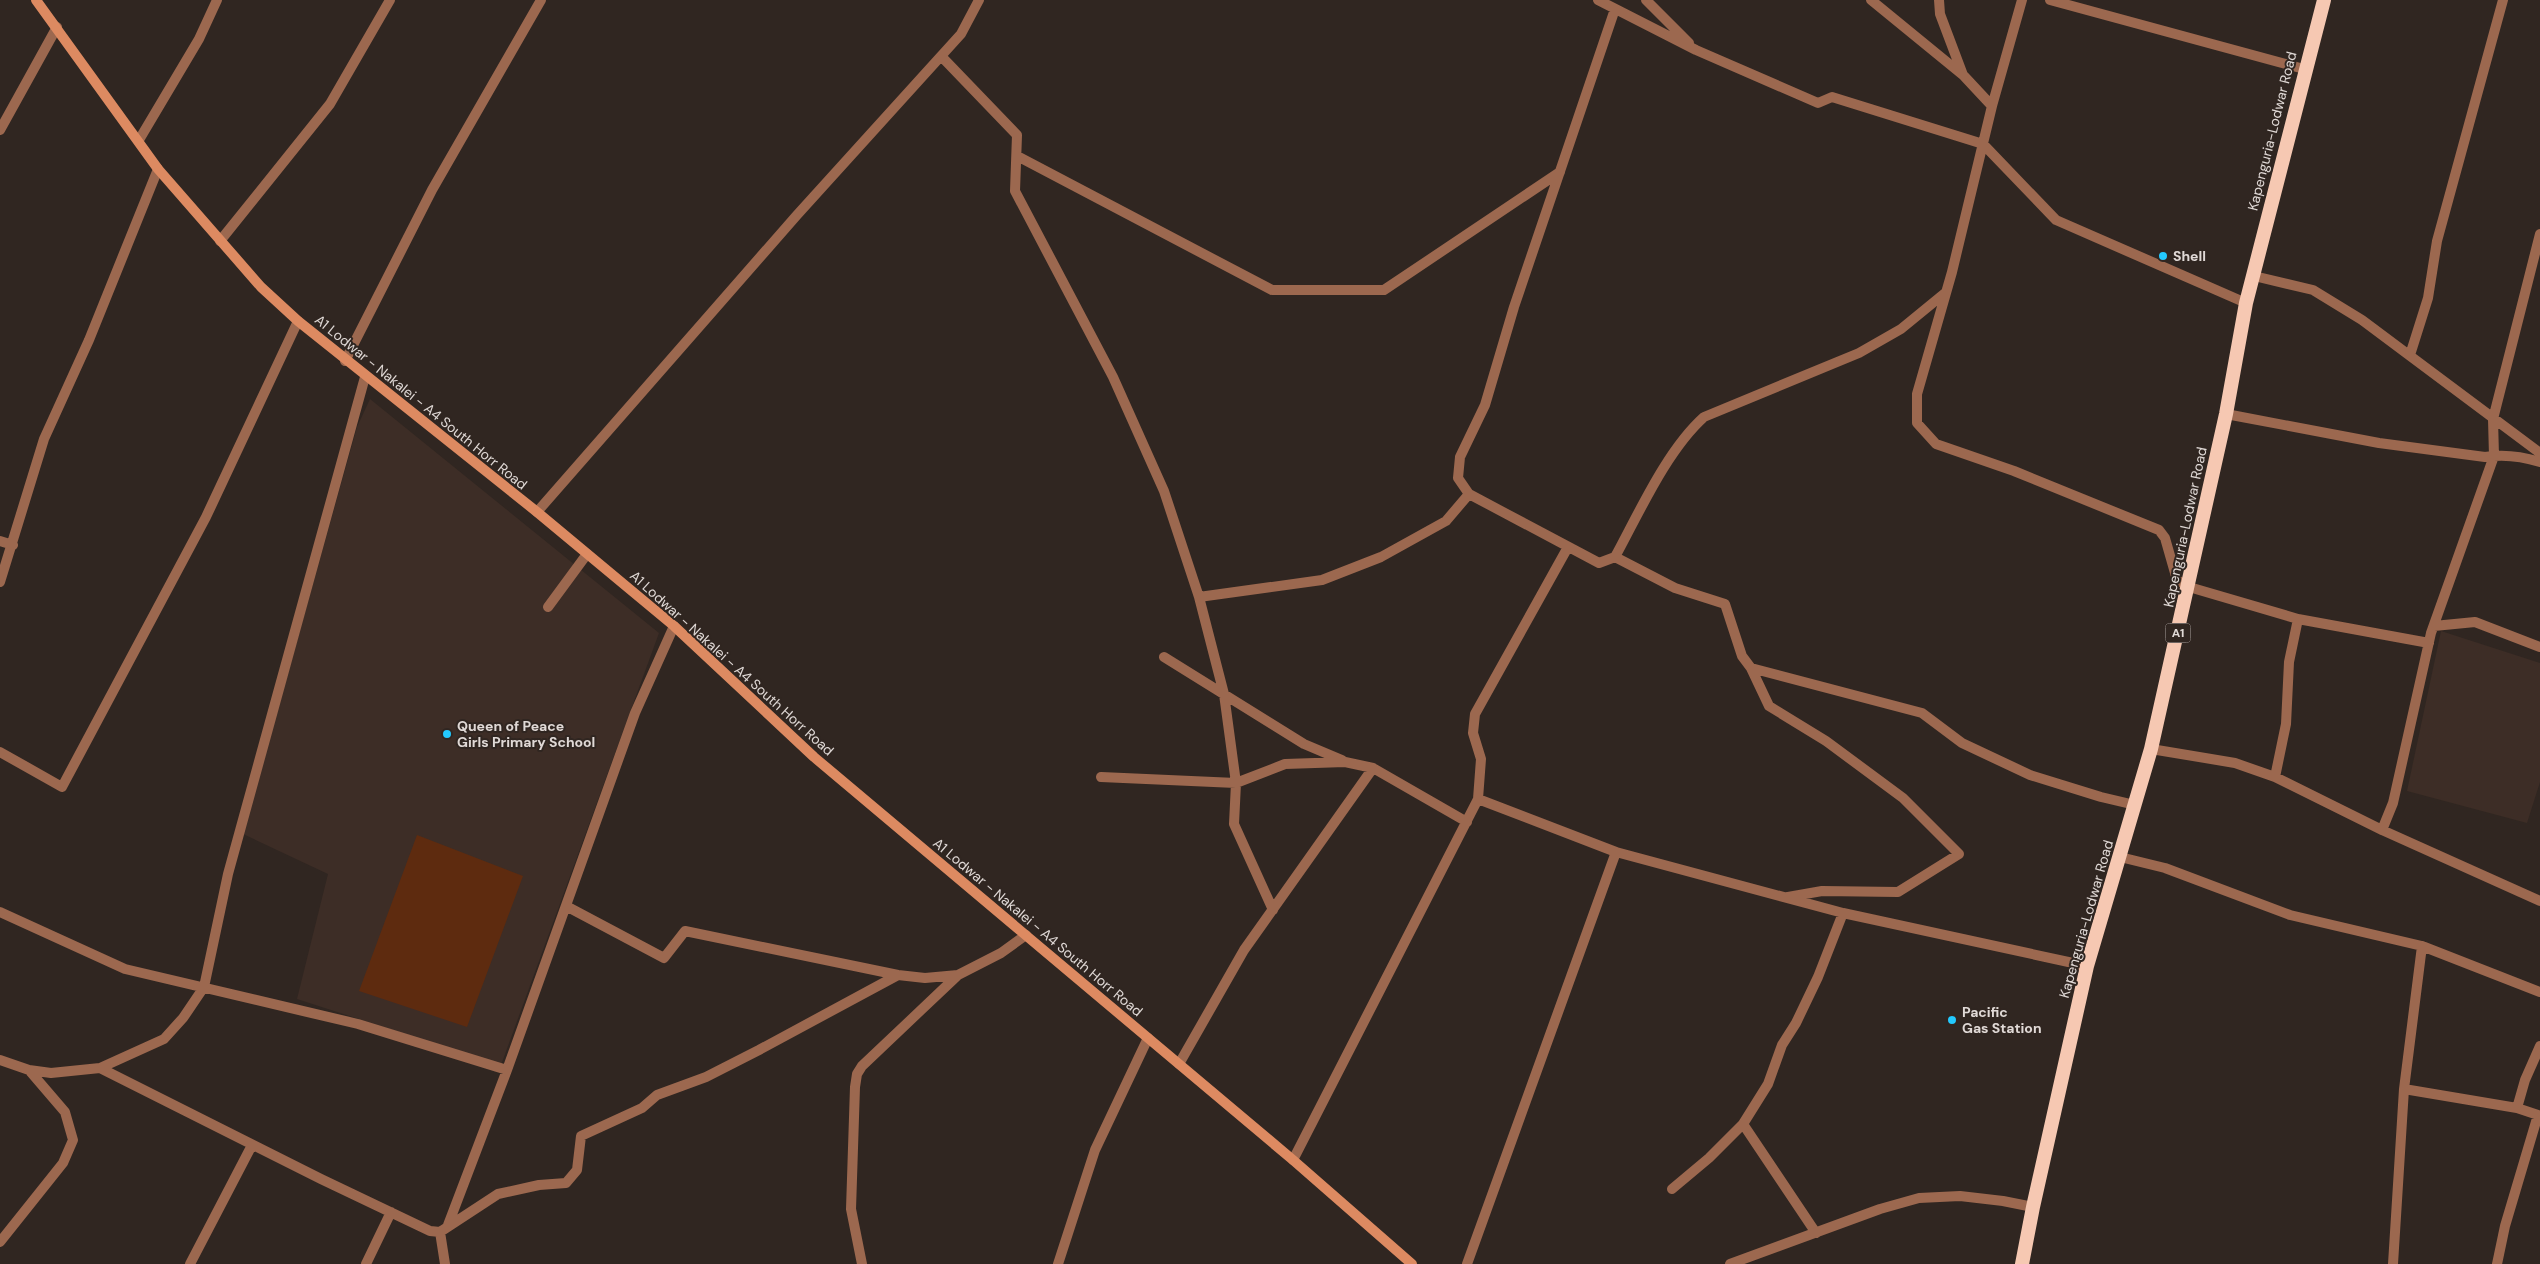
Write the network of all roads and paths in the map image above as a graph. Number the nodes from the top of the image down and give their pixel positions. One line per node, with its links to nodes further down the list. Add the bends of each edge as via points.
1 (36, 0): 15 (main road, A1 Lodwar - Nakalei - A4 South Horr Road)
2 (217, 0): 22 (street, via 199,39)
3 (390, 0): 28 (street, via 330,104)
4 (541, 0): 34 (street, via 432,190)
5 (979, 0): 17 (street, via 960,34)
6 (1598, 0): 14 (street)
7 (1646, 0): 16 (street)
8 (1871, 0): 19 (street)
9 (1939, 0): 19 (street, via 1940,14)
10 (2022, 0): 20 (street)
11 (2050, 0): 18 (street)
12 (2324, 0): 18 (highway, Kapenguria-Lodwar Road / A1)
13 (2503, 0): 33 (street, via 2437,241 2428,298)
14 (1615, 9): 16 (street); 26 (street)
15 (57, 27): 21 (street); 22 (main road, A1 Lodwar - Nakalei - A4 South Horr Road)
16 (1696, 50): 23 (street, via 1818,103 1832,97)
17 (941, 56): 24 (street, via 1017,135); 42 (street, via 797,215)
18 (2304, 69): 29 (highway, Kapenguria-Lodwar Road / A1)
19 (1964, 76): 20 (street)
20 (1992, 106): 23 (street)
21 (0, 130)
22 (139, 140): 25 (main road, A1 Lodwar - Nakalei - A4 South Horr Road)
23 (1983, 144): 30 (street); 31 (street, via 2056,220)
24 (1016, 156): 26 (street, via 1272,290 1384,290); 50 (street, via 1015,191 1113,377 1164,491)
25 (158, 169): 28 (main road, A1 Lodwar - Nakalei - A4 South Horr Road); 44 (street, via 89,340 44,439)
26 (1560, 172): 41 (street, via 1485,405 1460,457 1458,478)
27 (2540, 234): 37 (street)
28 (220, 241): 32 (main road, A1 Lodwar - Nakalei - A4 South Horr Road)
29 (2254, 276): 31 (highway, Kapenguria-Lodwar Road / A1); 33 (street, via 2313,290)
30 (1945, 293): 47 (street, via 1901,328 1859,352 1704,417 1690,429 1677,448); 49 (street, via 1917,394 1917,423 1936,444 2014,471 2159,530 2165,538 2177,580)
31 (2246, 303): 36 (highway, Kapenguria-Lodwar Road / A1)
32 (298, 322): 34 (main road, A1 Lodwar - Nakalei - A4 South Horr Road); 61 (street, via 206,517 62,787)
33 (2410, 355): 37 (street)
34 (345, 360): 35 (main road, A1 Lodwar - Nakalei - A4 South Horr Road)
35 (365, 377): 42 (main road, A1 Lodwar - Nakalei - A4 South Horr Road); 84 (street, via 228,874)
36 (2226, 414): 39 (street, via 2379,442 2485,458); 49 (highway, Kapenguria-Lodwar Road / A1)
37 (2493, 419): 38 (street); 39 (street)
38 (2540, 453)
39 (2494, 456): 40 (street, via 2522,457); 54 (street)
40 (2540, 462)
41 (1469, 494): 45 (street); 50 (street, via 1446,521 1382,557 1322,580)
42 (538, 512): 46 (main road, A1 Lodwar - Nakalei - A4 South Horr Road)
43 (0, 541): 44 (street)
44 (13, 546): 48 (street)
45 (1568, 547): 47 (street, via 1599,564); 67 (street, via 1475,714 1473,733 1481,759)
46 (587, 554): 51 (street); 53 (main road, A1 Lodwar - Nakalei - A4 South Horr Road)
47 (1615, 557): 58 (street, via 1675,588 1725,604 1742,656)
48 (0, 582)
49 (2189, 587): 52 (street); 60 (highway, Kapenguria-Lodwar Road / A1)
50 (1199, 597): 59 (street)
51 (548, 607)
52 (2298, 619): 55 (street); 65 (street, via 2289,662 2286,724)
53 (674, 626): 75 (street, via 635,714); 79 (main road, A1 Lodwar - Nakalei - A4 South Horr Road, via 814,757)
54 (2434, 626): 55 (street); 56 (street, via 2475,622)
55 (2429, 643): 70 (street, via 2393,803)
56 (2540, 647)
57 (1164, 657): 59 (street)
58 (1751, 668): 68 (street, via 1922,713 1962,743 2030,775); 73 (street, via 1768,706 1826,741 1903,798 1959,854 1898,892 1822,891)
59 (1224, 694): 62 (street, via 1304,744); 66 (street)
60 (2151, 749): 65 (street, via 2235,763); 68 (highway, Kapenguria-Lodwar Road / A1)
61 (0, 752)
62 (1345, 762): 63 (street); 66 (street, via 1285,764)
63 (1373, 768): 69 (street); 76 (street)
64 (1101, 777): 66 (street)
65 (2274, 777): 70 (street)
66 (1236, 783): 76 (street, via 1234,824)
67 (1478, 800): 69 (street); 71 (street)
68 (2135, 805): 72 (highway, Kapenguria-Lodwar Road / A1)
69 (1467, 822): 97 (street)
70 (2382, 830): 74 (street)
71 (1616, 852): 73 (street); 110 (street)
72 (2120, 857): 80 (street, via 2165,868 2290,915); 81 (highway, Kapenguria-Lodwar Road / A1)
73 (1785, 898): 78 (street)
74 (2540, 901)
75 (566, 906): 82 (street, via 664,958 685,931); 92 (street)
76 (1273, 910): 89 (street, via 1244,950)
77 (0, 912): 84 (street, via 125,969)
78 (1843, 913): 81 (street); 95 (street, via 1818,978 1782,1045 1768,1084)
79 (1026, 935): 83 (street, via 1001,953); 86 (main road, A1 Lodwar - Nakalei - A4 South Horr Road)
80 (2422, 946): 85 (street); 93 (street)
81 (2087, 966): 99 (highway, Kapenguria-Lodwar Road / A1)
82 (898, 975): 83 (street, via 924,978); 101 (street, via 760,1050 706,1077 657,1095 642,1108 582,1136 577,1170 566,1183 498,1194)
83 (958, 976): 107 (street, via 857,1074 851,1209)
84 (204, 987): 90 (street, via 164,1039); 92 (street, via 358,1024)
85 (2540, 992)
86 (1148, 1038): 89 (main road, A1 Lodwar - Nakalei - A4 South Horr Road); 108 (street, via 1095,1150)
87 (2540, 1046): 94 (street, via 2524,1080)
88 (0, 1060): 91 (street)
89 (1179, 1064): 97 (main road, A1 Lodwar - Nakalei - A4 South Horr Road)
90 (100, 1068): 91 (street, via 51,1073); 96 (street)
91 (29, 1070): 103 (street, via 65,1112 73,1140 63,1163)
92 (507, 1070): 101 (street, via 451,1220)
93 (2404, 1089): 94 (street); 113 (street)
94 (2517, 1108): 114 (street, via 2538,1115 2507,1218)
95 (1743, 1124): 98 (street); 102 (street)
96 (252, 1145): 100 (street); 104 (street)
97 (1293, 1160): 109 (main road, A1 Lodwar - Nakalei - A4 South Horr Road)
98 (1672, 1189)
99 (2033, 1207): 102 (street, via 1960,1196 1919,1198); 112 (highway, Kapenguria-Lodwar Road / A1)
100 (390, 1212): 101 (street, via 430,1231); 105 (street)
101 (443, 1230): 106 (street)
102 (1816, 1233): 111 (street)
103 (0, 1242)
104 (190, 1264)
105 (366, 1264)
106 (445, 1264)
107 (862, 1264)
108 (1058, 1264)
109 (1412, 1264)
110 (1467, 1264)
111 (1730, 1264)
112 (2022, 1264)
113 (2393, 1264)
114 (2497, 1264)

